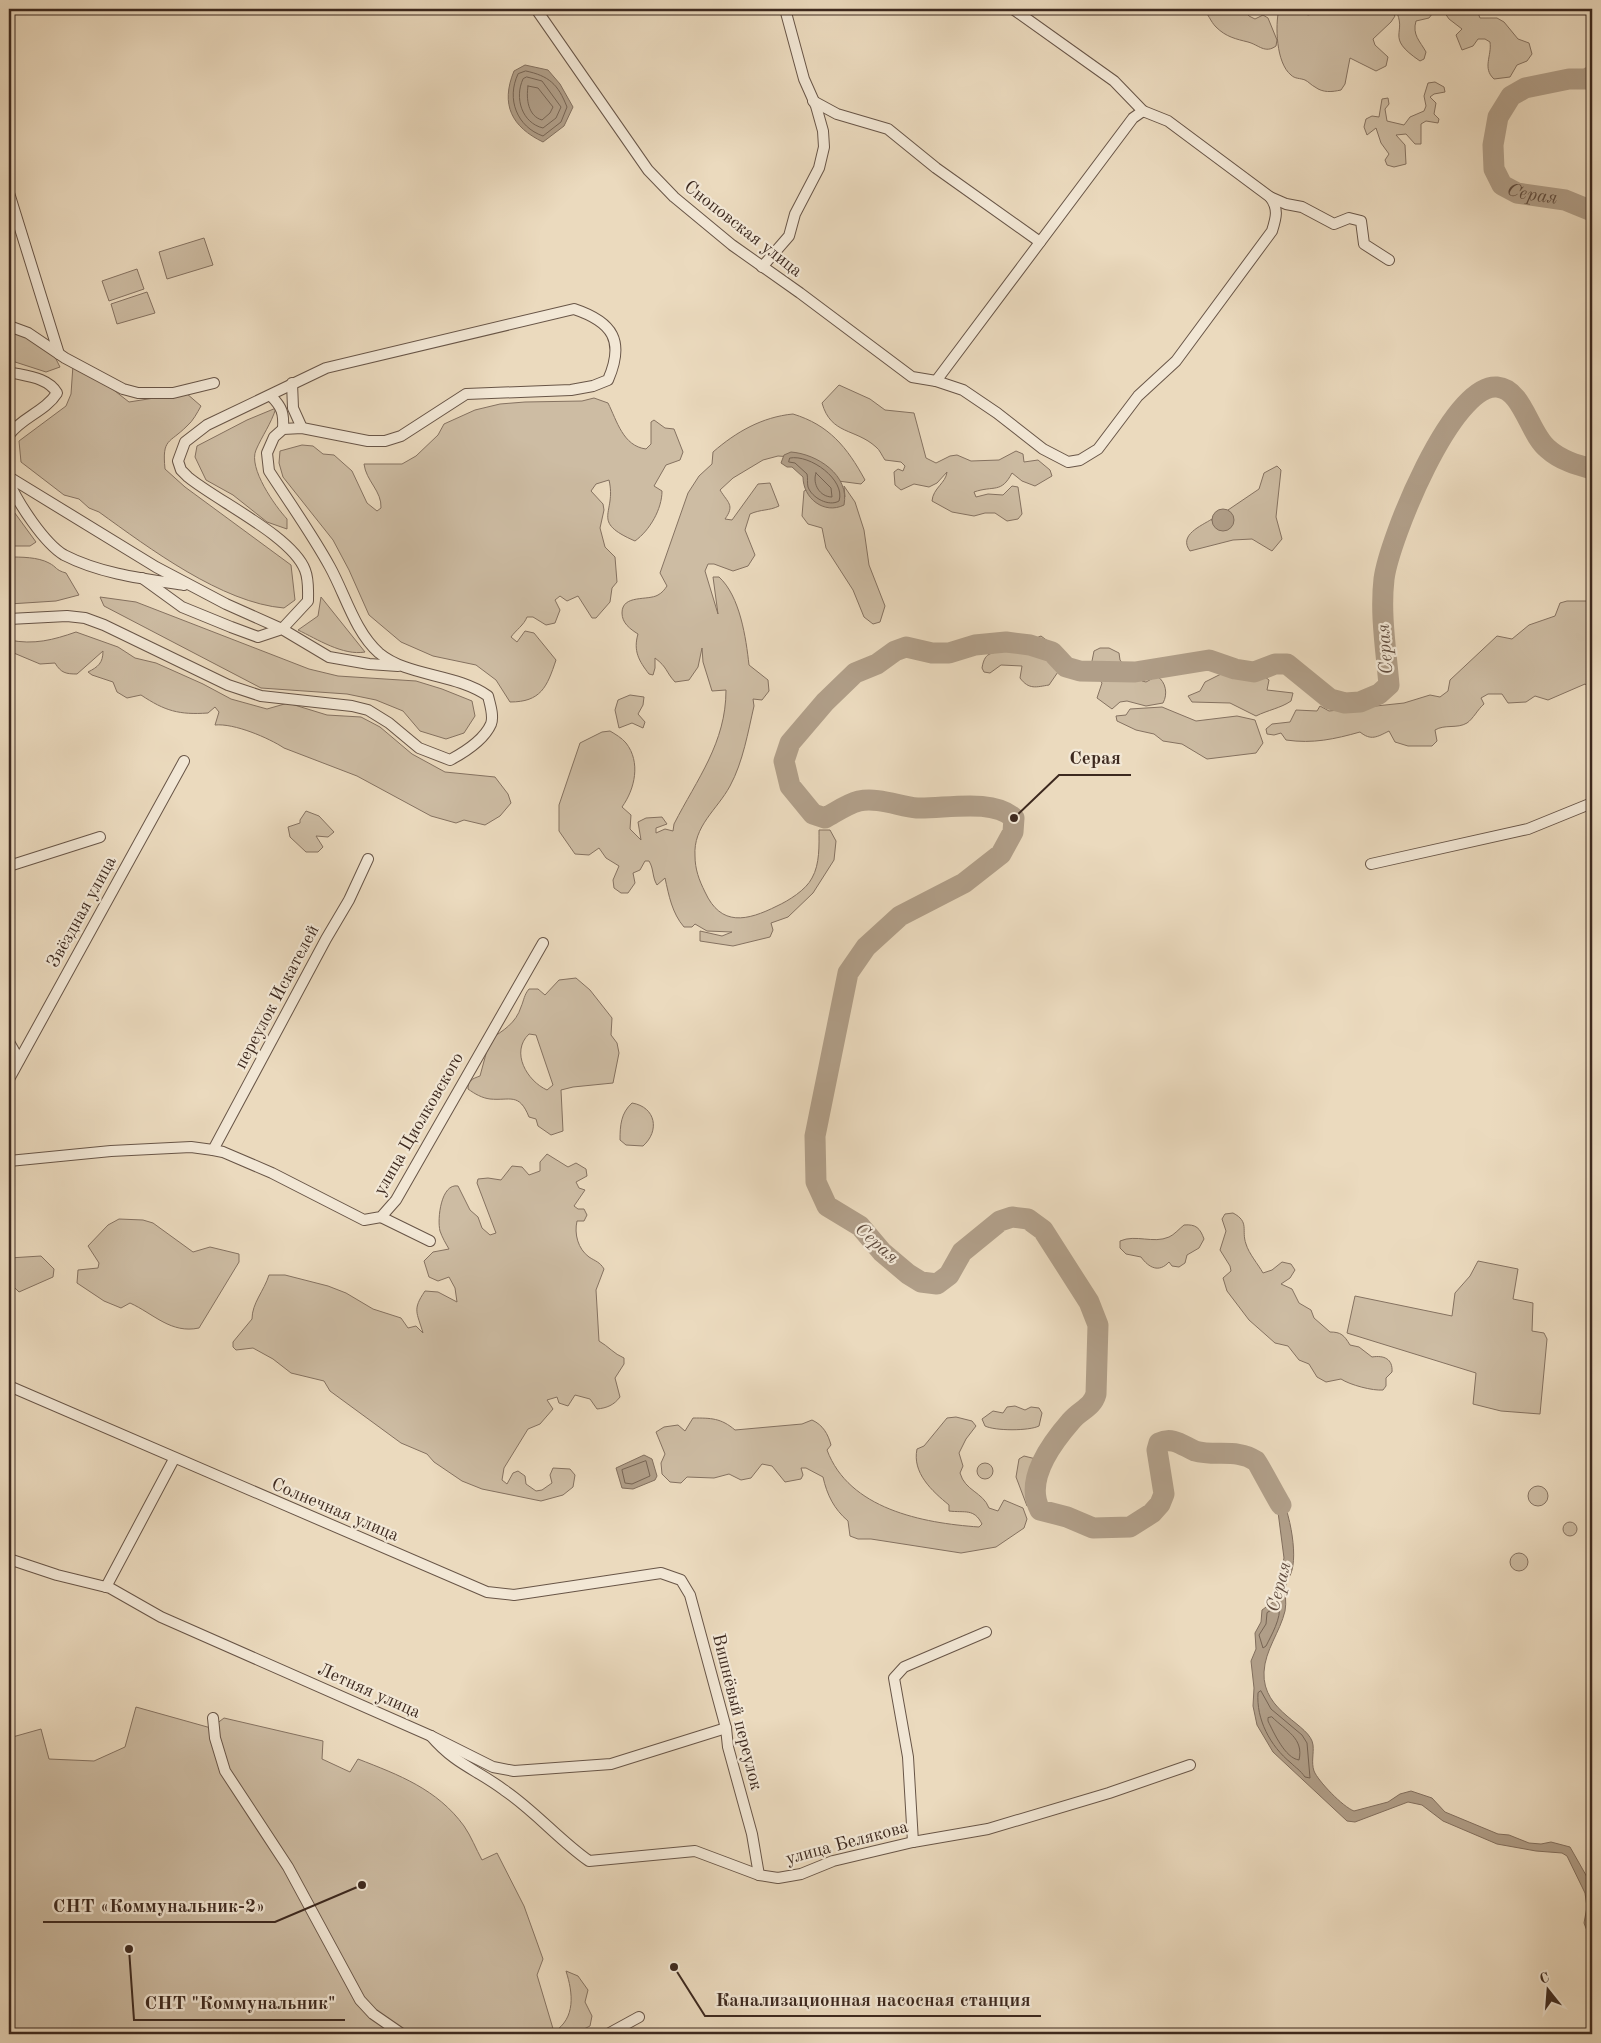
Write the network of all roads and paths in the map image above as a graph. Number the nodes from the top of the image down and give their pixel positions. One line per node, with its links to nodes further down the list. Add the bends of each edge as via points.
1 (536, 9): 10 (street, Сноповская улица, via 648,170 681,203)
2 (785, 9): 4 (street, via 804,79)
3 (1013, 9): 5 (street, via 1114,81)
4 (814, 101): 8 (street, via 837,114 888,129 936,168); 10 (street, via 823,131 820,168 795,214 789,236)
5 (1143, 111): 7 (street, via 1168,121); 8 (street, via 1133,118)
6 (9, 194): 12 (street)
7 (1270, 197): 9 (street, via 1302,207 1334,224 1349,218 1361,221 1364,244); 14 (street, Сноповская улица, via 1277,216 1272,231 1176,361 1138,396 1098,449 1080,460 1068,462 1043,449 963,390)
8 (1040, 242): 14 (street)
9 (1389, 260)
10 (762, 267): 14 (street, Сноповская улица, via 912,377)
11 (9, 326): 12 (street, via 28,333)
12 (59, 354): 15 (street, via 123,389 138,393 173,393)
13 (9, 372): 20 (street, via 41,380 53,386 57,393 50,404 24,419)
14 (936, 381)
15 (214, 383)
16 (292, 383): 17 (street); 18 (street, via 293,408); 18 (street, via 326,368 367,356 574,309 595,316 611,331 615,349 616,361 608,380 571,390 466,394 401,436 368,441)
17 (271, 396): 19 (street, via 281,407); 26 (street, via 207,425 185,442 178,460 181,470 198,486 271,534 299,558 308,581 308,601)
18 (302, 428): 19 (street)
19 (284, 429): 27 (street, via 274,437 267,453 269,471 330,567 362,632 379,653)
20 (9, 435)
21 (9, 477): 24 (street, via 116,544)
22 (9, 482): 23 (street, via 16,500 44,536 63,554 122,575)
23 (142, 578): 24 (street); 26 (street, via 182,607 240,630 258,636)
24 (193, 586): 26 (street)
25 (9, 619): 27 (street, via 85,618 228,685 261,696 368,710 419,748 450,760 478,741 491,723 488,696 452,679)
26 (282, 629): 27 (street, via 329,657)
27 (402, 666)
28 (184, 762): 36 (street, Звёздная улица)
29 (1592, 803): 32 (street, via 1528,828)
30 (100, 837): 33 (street)
31 (368, 859): 38 (street, переулок Искателей, via 349,900)
32 (1372, 864)
33 (9, 866)
34 (543, 942): 40 (street, улица Циолковского, via 396,1200)
35 (9, 1042): 36 (street)
36 (19, 1060): 37 (street, Звёздная улица)
37 (9, 1079)
38 (213, 1150): 39 (street, улица Циолковского, via 191,1147 111,1151); 40 (street, улица Циолковского, via 272,1173 364,1220)
39 (9, 1161)
40 (382, 1217): 41 (street)
41 (430, 1241)
42 (9, 1386): 43 (street, Солнечная улица)
43 (174, 1459): 45 (street, Солнечная улица, via 487,1592 514,1595); 46 (street)
44 (9, 1559): 46 (street, Летняя улица)
45 (662, 1573): 49 (street, Вишнёвый переулок, via 681,1580 690,1595)
46 (106, 1587): 50 (street, Летняя улица, via 161,1617)
47 (986, 1632): 52 (street, via 904,1667 894,1678 908,1757)
48 (213, 1718): 55 (street, via 215,1738 226,1771 288,1868 360,2000 373,2014)
49 (726, 1728): 50 (street, Летняя улица, via 611,1764 514,1771 493,1767); 53 (street, Вишнёвый переулок)
50 (431, 1736): 53 (street, улица Белякова, via 446,1754 504,1790 589,1861 694,1851)
51 (1190, 1765): 52 (street, улица Белякова, via 988,1829)
52 (913, 1842): 53 (street, улица Белякова, via 833,1861 801,1874 778,1878)
53 (759, 1875)
54 (639, 2017): 56 (street)
55 (402, 2034)
56 (608, 2034)

